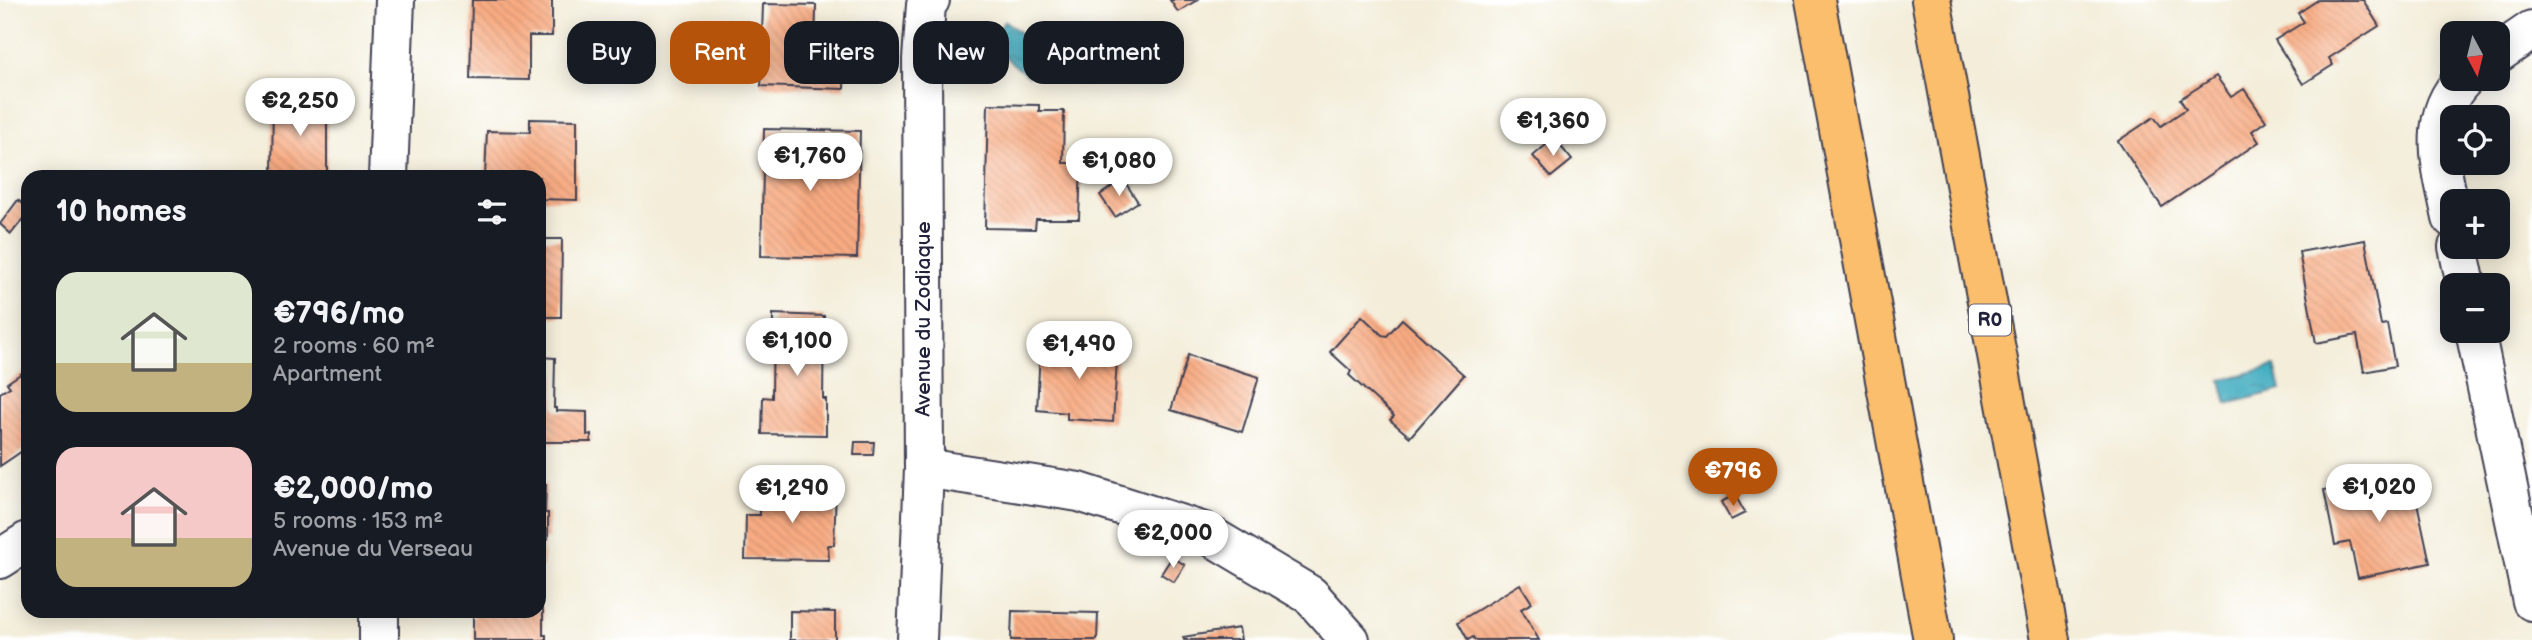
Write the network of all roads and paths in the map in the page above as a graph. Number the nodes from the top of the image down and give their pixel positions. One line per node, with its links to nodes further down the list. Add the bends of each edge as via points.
1 (395, 0): 8 (street)
2 (930, 0): 11 (street, Avenue du Zodiaque, via 922,59)
3 (1815, 0): 19 (highway)
4 (1931, 0): 20 (highway, R0)
5 (2532, 30): 6 (street)
6 (2510, 45)
7 (2452, 91): 9 (street, via 2441,118 2438,147)
8 (388, 170)
9 (2446, 189)
10 (2478, 343): 14 (street)
11 (924, 468): 17 (street, Avenue du Zodiaque); 18 (street, via 1079,492 1204,532 1310,595)
12 (21, 546): 13 (street)
13 (0, 559)
14 (2530, 579)
15 (379, 618): 16 (street)
16 (379, 640)
17 (917, 640)
18 (1350, 640)
19 (1933, 640)
20 (2050, 640)

